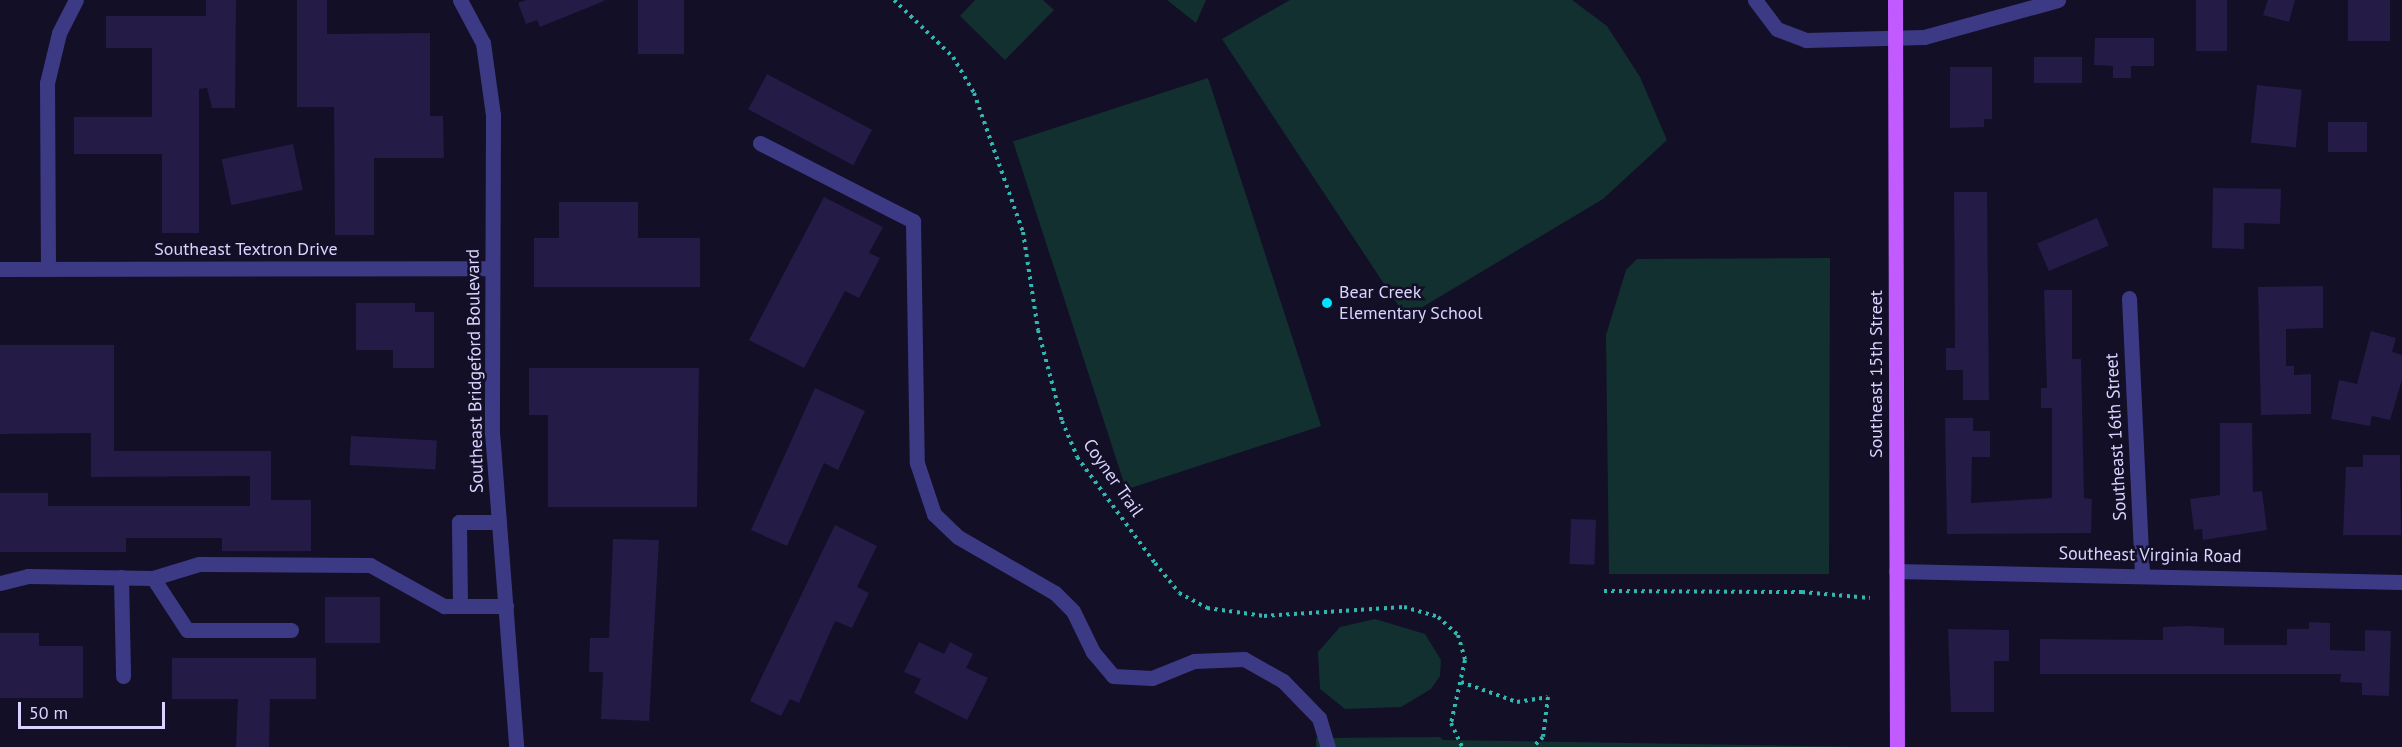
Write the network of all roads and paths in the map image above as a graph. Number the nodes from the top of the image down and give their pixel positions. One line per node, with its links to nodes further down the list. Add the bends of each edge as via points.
1 (76, 0): 11 (street, via 59,33 47,83)
2 (460, 0): 9 (street, Southeast Bridgeford Boulevard, via 483,43 493,115)
3 (894, 0): 26 (path, Coyner Trail, via 953,57 974,93 1023,232 1038,330 1077,458 1179,592 1207,608 1264,616 1404,607 1438,617 1458,635 1465,660)
4 (1755, 0): 7 (street, via 1777,29 1806,40)
5 (1895, 0): 7 (main road, Southeast 15th Street)
6 (2058, 0): 7 (street, via 1924,37)
7 (1896, 39): 14 (main road, Southeast 15th Street)
8 (760, 143): 28 (street, via 913,221 917,463 934,514 958,537 1055,593 1073,611 1093,652 1113,676 1152,678 1194,661 1244,659 1283,681 1318,718)
9 (492, 268): 11 (street, Southeast Textron Drive); 13 (street, Southeast Bridgeford Boulevard)
10 (0, 269): 11 (street, Southeast Textron Drive)
11 (48, 269)
12 (2129, 298): 15 (street, Southeast 16th Street)
13 (499, 522): 22 (street, via 459,522); 23 (street, Southeast Bridgeford Boulevard)
14 (1896, 571): 15 (street, Southeast Virginia Road); 31 (main road, Southeast 15th Street)
15 (2142, 573): 18 (street, Southeast Virginia Road)
16 (121, 577): 17 (street); 19 (street, via 28,576); 25 (street)
17 (153, 578): 22 (street, via 199,564 370,565 444,606); 24 (street, via 187,630)
18 (2402, 582)
19 (0, 583)
20 (1604, 591): 21 (path, via 1802,592)
21 (1870, 598)
22 (460, 606): 23 (street)
23 (506, 606): 27 (street, Southeast Bridgeford Boulevard)
24 (291, 630)
25 (123, 676)
26 (1461, 682): 29 (path, Coyner Trail, via 1451,723); 30 (path, via 1516,702 1548,697 1543,737)
27 (516, 747)
28 (1328, 747)
29 (1462, 747)
30 (1533, 747)
31 (1897, 747)

